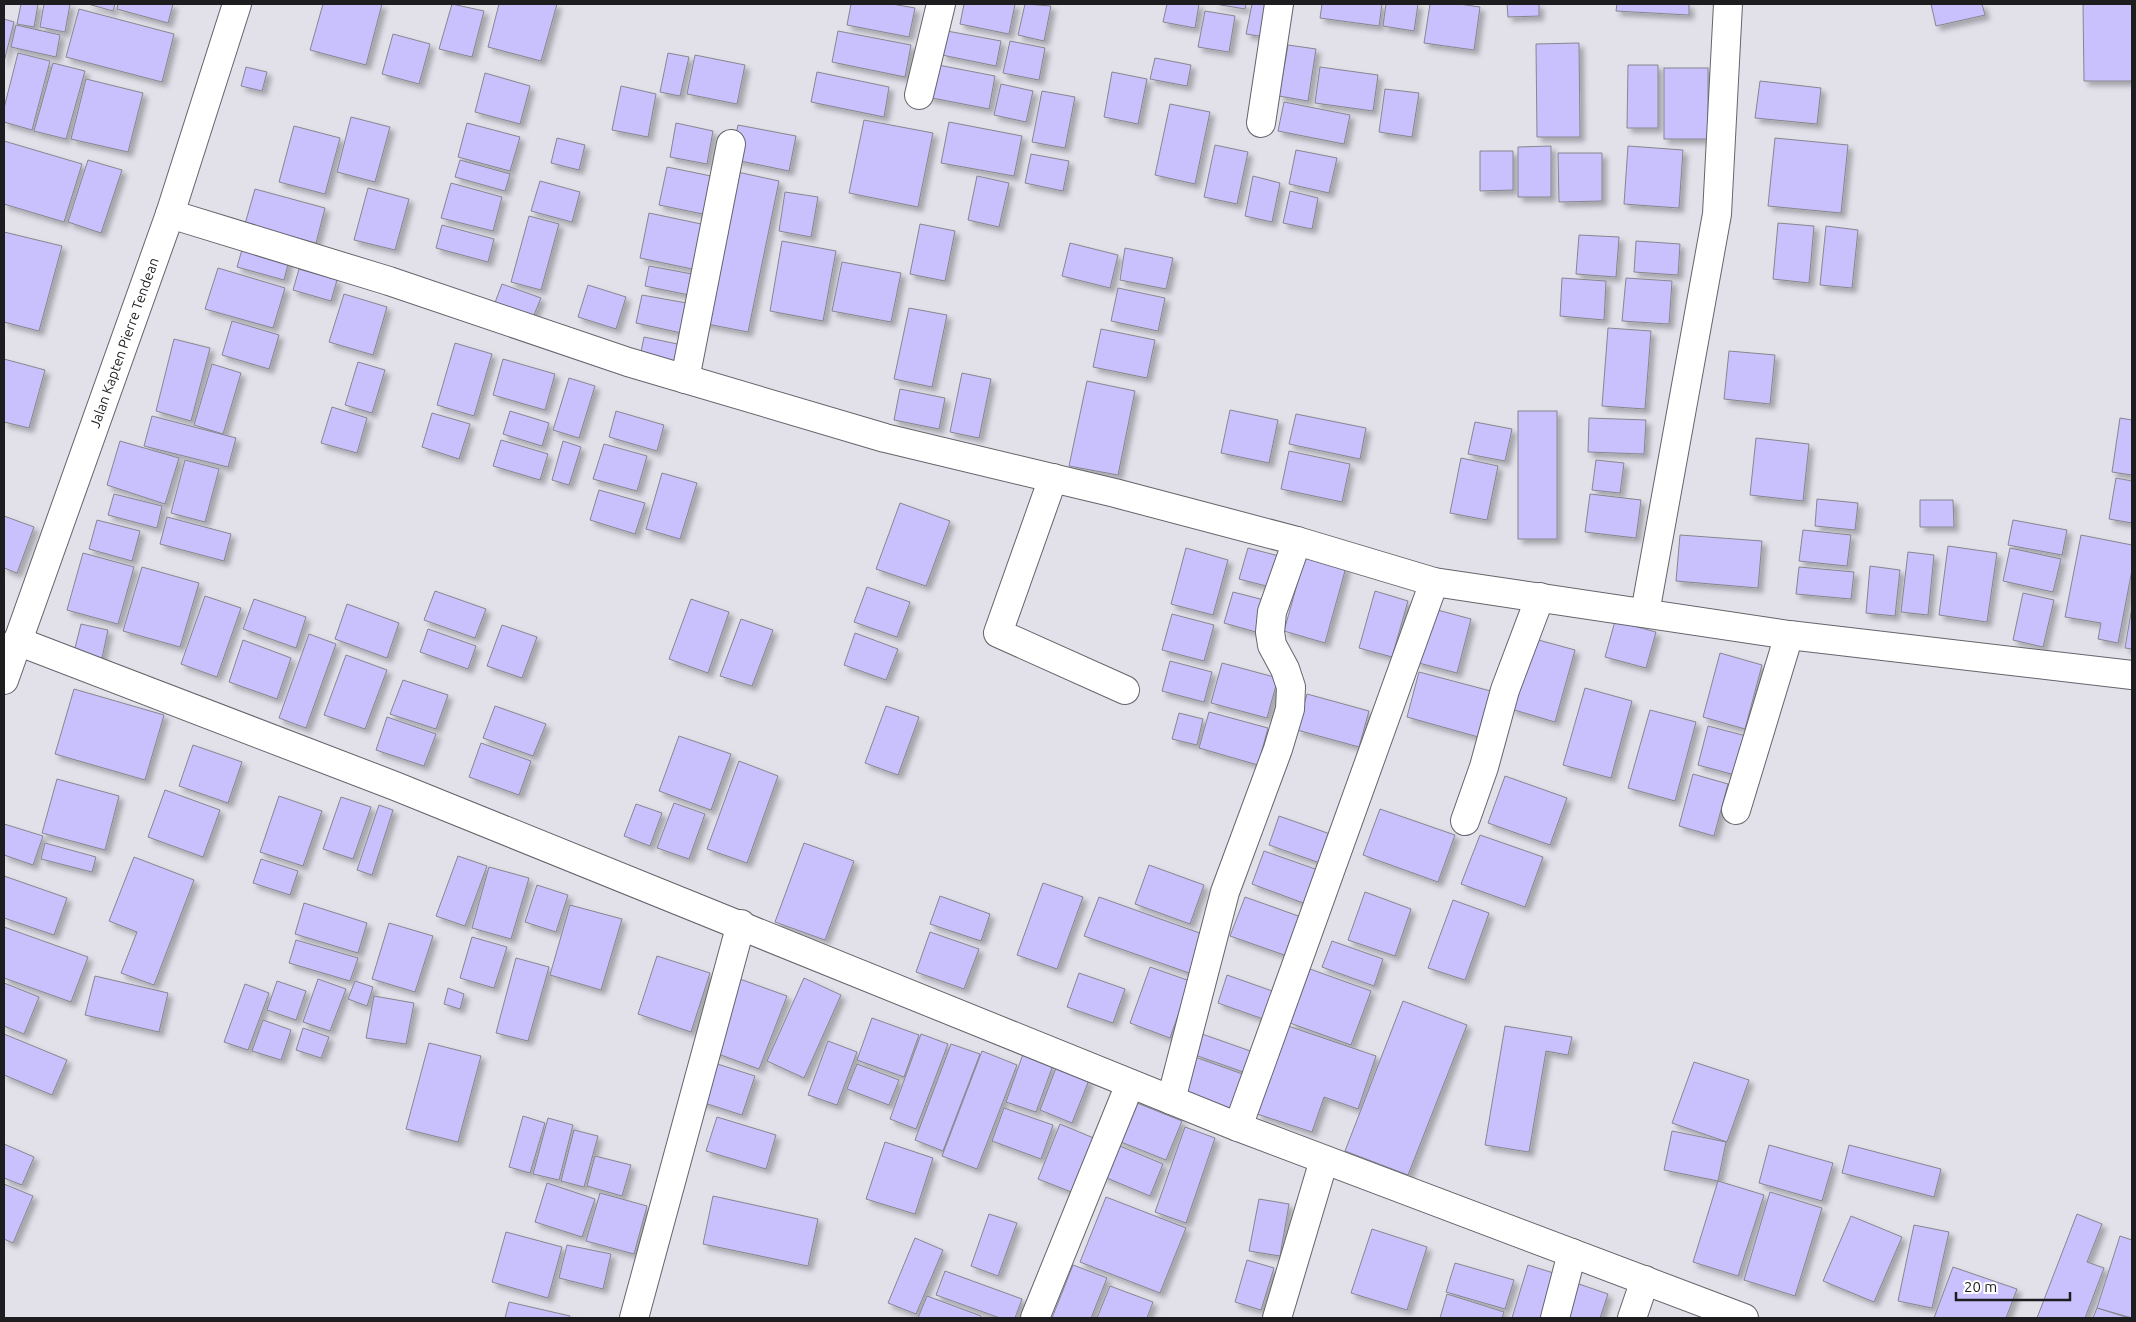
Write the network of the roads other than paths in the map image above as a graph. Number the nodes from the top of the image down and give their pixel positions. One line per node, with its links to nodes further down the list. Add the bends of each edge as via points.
1 (237, 4): 8 (street, Jalan Kapten Pierre Tendean)
2 (941, 4): 5 (street)
3 (1279, 4): 6 (street)
4 (1728, 4): 14 (street, via 1717,214)
5 (919, 95)
6 (1261, 123)
7 (731, 144): 9 (street)
8 (170, 214): 9 (street, via 390,281); 16 (street, Jalan Kapten Pierre Tendean)
9 (685, 379): 10 (street, via 885,438)
10 (1054, 478): 11 (street); 19 (street, via 998,633)
11 (1297, 541): 12 (street); 24 (street, via 1272,612 1270,632 1272,645 1291,687 1290,709 1225,892)
12 (1434, 582): 13 (street); 25 (street)
13 (1540, 597): 14 (street); 21 (street, via 1505,690)
14 (1645, 613): 15 (street)
15 (1789, 635): 17 (street); 20 (street)
16 (17, 641): 18 (street, Jalan Kapten Pierre Tendean); 22 (street, via 395,786)
17 (2132, 675)
18 (4, 680)
19 (1125, 690)
20 (1736, 810)
21 (1465, 821)
22 (741, 924): 23 (street); 29 (street)
23 (1130, 1084): 24 (street); 30 (street)
24 (1171, 1100): 25 (street)
25 (1238, 1127): 26 (street)
26 (1324, 1160): 27 (street); 31 (street)
27 (1572, 1253): 28 (street); 32 (street)
28 (1645, 1280): 33 (street); 34 (street)
29 (634, 1318)
30 (1035, 1318)
31 (1277, 1318)
32 (1555, 1318)
33 (1632, 1318)
34 (1744, 1318)

